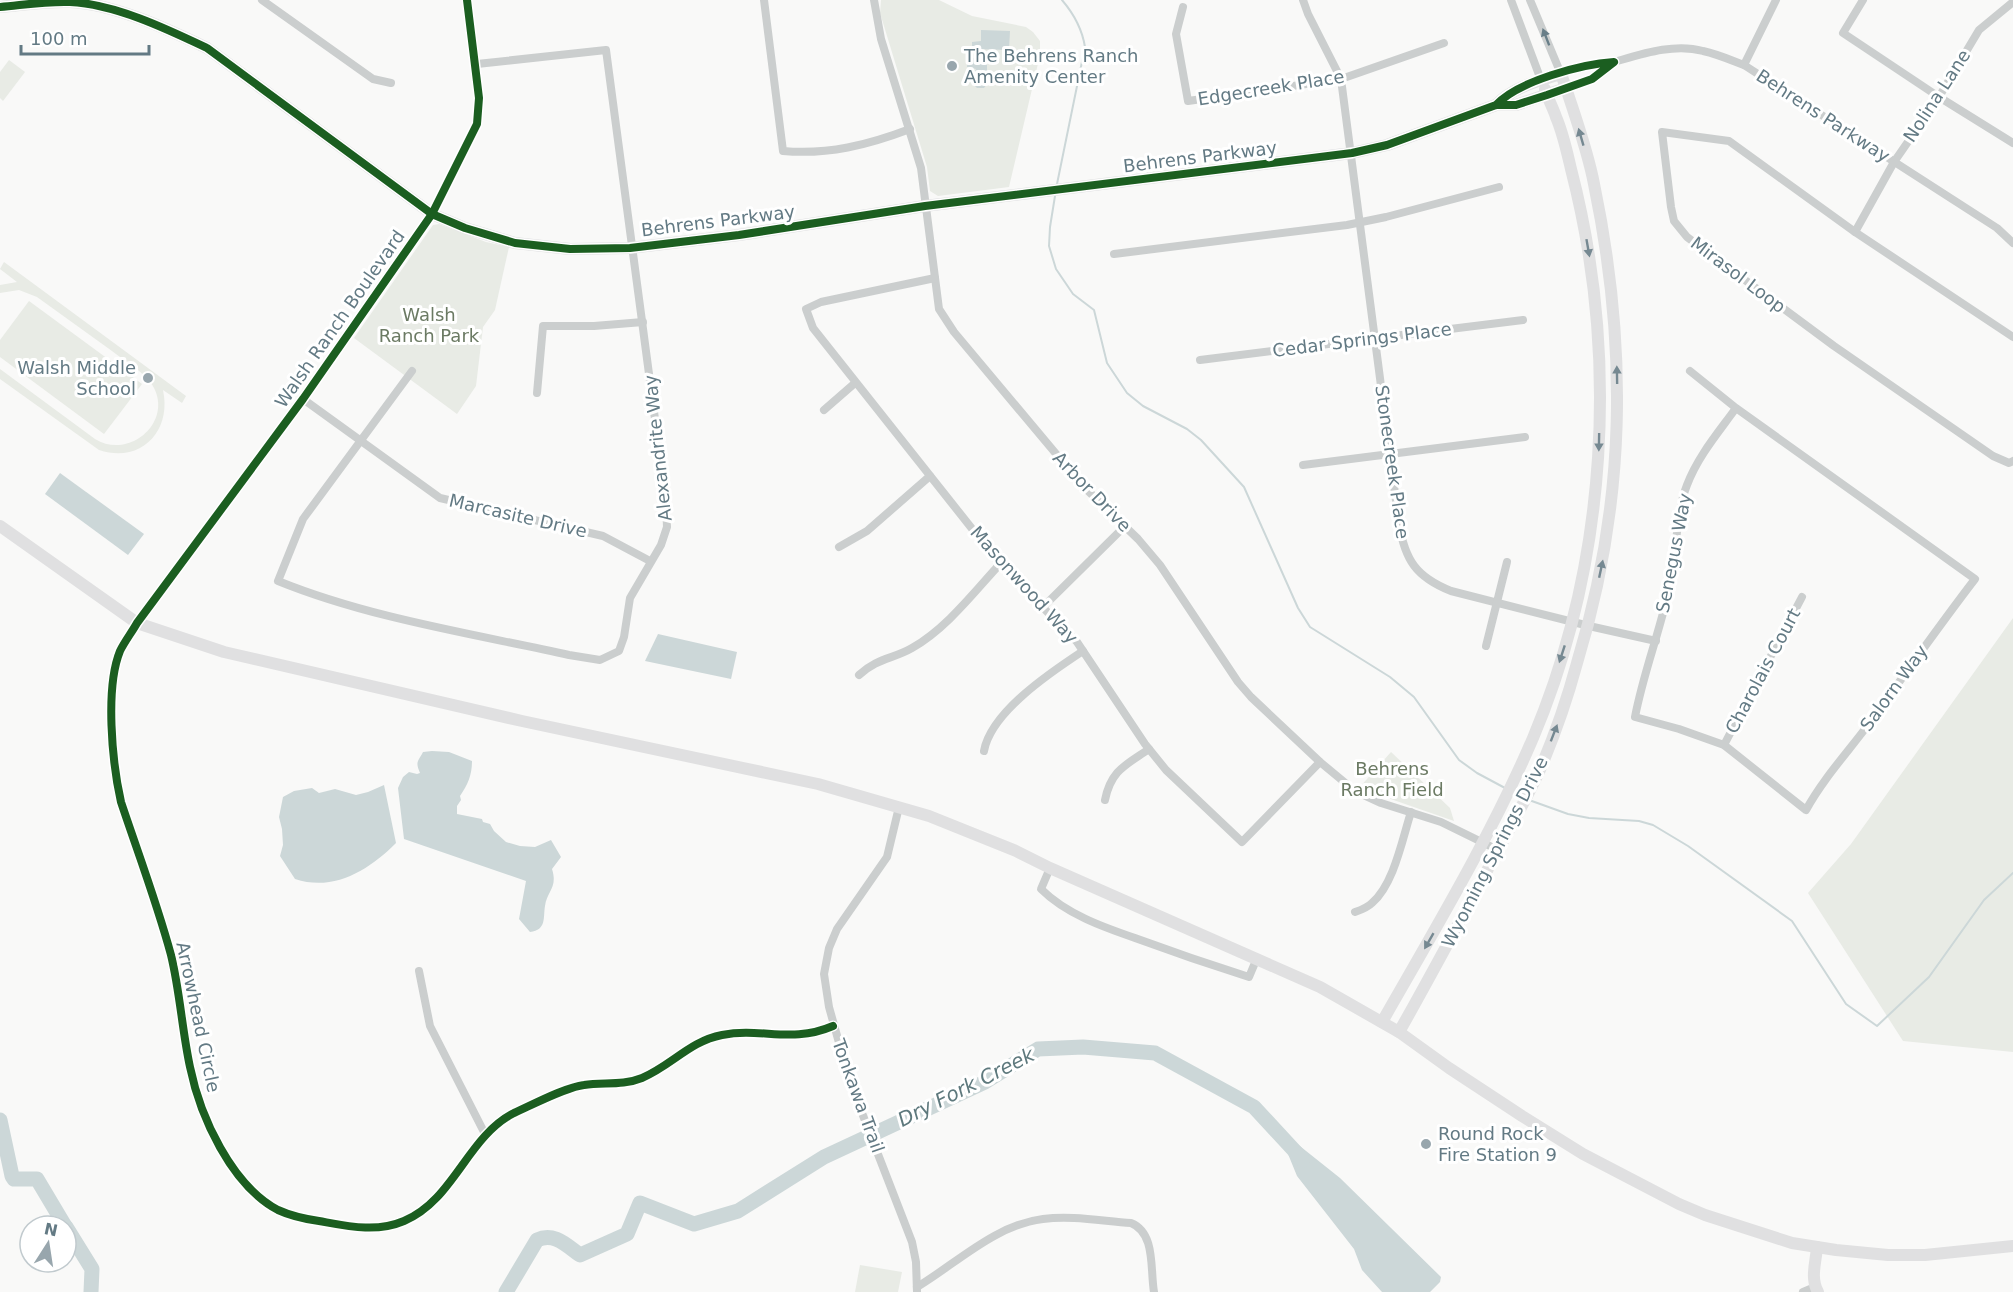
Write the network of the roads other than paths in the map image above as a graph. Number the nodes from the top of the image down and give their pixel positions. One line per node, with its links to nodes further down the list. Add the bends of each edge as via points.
1 (262, 0): 20 (street, via 373,80)
2 (468, 0): 15 (street, Walsh Ranch Boulevard)
3 (764, 0): 25 (street, via 783,151 810,153 874,143)
4 (874, 0): 25 (street, Arbor Drive, via 881,39)
5 (1303, 0): 18 (street, Stonecreek Place)
6 (1511, 0): 19 (street, Wyoming Springs Drive)
7 (1530, 0): 17 (street, Wyoming Springs Drive, one-way to 7)
8 (1776, 0): 16 (street)
9 (1863, 0): 23 (street, via 1843,33)
10 (2013, 2): 23 (street, Nolina Lane, via 1979,30)
11 (1184, 7): 18 (street, Edgecreek Place, via 1176,34 1188,101)
12 (0, 8): 31 (street, Behrens Parkway, via 70,2 108,9 207,48)
13 (1444, 43): 18 (street, Edgecreek Place)
14 (1614, 63): 16 (street, Behrens Parkway, via 1655,51 1681,49 1701,50); 17 (street, Behrens Parkway, via 1581,66); 21 (street, Behrens Parkway, via 1592,79)
15 (477, 64): 31 (street, Walsh Ranch Boulevard, via 477,124); 35 (street, Alexandrite Way, via 606,50)
16 (1744, 65): 28 (street, Behrens Parkway)
17 (1561, 74): 19 (street, Behrens Parkway); 21 (street, Wyoming Springs Drive)
18 (1341, 80): 27 (street, Stonecreek Place)
19 (1541, 80): 22 (street, Wyoming Springs Drive); 24 (street, Behrens Parkway, via 1508,94)
20 (391, 83)
21 (1566, 88): 22 (street, Behrens Parkway); 67 (street, Wyoming Springs Drive, one-way to 21, via 1609,529 1616,471 1617,355 1594,182)
22 (1547, 95): 24 (street, Behrens Parkway, via 1516,105); 65 (street, Wyoming Springs Drive, one-way to 65, via 1574,180 1596,306 1599,453 1593,516)
23 (1939, 97): 26 (street); 28 (street, Nolina Lane)
24 (1496, 105): 27 (street, Behrens Parkway, via 1387,145)
25 (910, 129): 30 (street, Arbor Drive, via 921,168)
26 (2013, 143)
27 (1352, 153): 30 (street, Behrens Parkway); 32 (street, Stonecreek Place)
28 (1894, 162): 33 (street, Nolina Lane); 34 (street, Behrens Parkway, via 1997,228)
29 (1498, 188): 32 (street)
30 (925, 206): 35 (street, Behrens Parkway); 37 (street, Arbor Drive)
31 (432, 214): 35 (street, Behrens Parkway, via 515,243 570,249); 47 (street, Walsh Ranch Boulevard)
32 (1361, 222): 36 (street); 41 (street, Stonecreek Place)
33 (1855, 232): 40 (street, Mirasol Loop); 53 (street, Mirasol Loop, via 1729,141 1662,132 1674,221 1687,237 1984,450)
34 (2013, 243)
35 (630, 248): 39 (street, Alexandrite Way)
36 (1114, 254)
37 (935, 278): 45 (street, Masonwood Way, via 821,302 806,309 813,328); 57 (street, Arbor Drive, via 939,309 954,332 1083,486)
38 (1523, 320): 41 (street, Cedar Springs Place)
39 (643, 322): 46 (street, via 543,326); 59 (street, Alexandrite Way, via 668,528)
40 (2013, 337)
41 (1376, 338): 42 (street, Cedar Springs Place); 52 (street, Stonecreek Place)
42 (1200, 360)
43 (412, 371): 51 (street, Alexandrite Way)
44 (1690, 371): 48 (street)
45 (855, 383): 49 (street); 55 (street, Masonwood Way)
46 (537, 393)
47 (303, 399): 51 (street, Marcasite Drive); 66 (street, Walsh Ranch Boulevard)
48 (1736, 408): 68 (street, Senegus Way, via 1703,453 1686,488 1672,576); 72 (street, Salorn Way, via 1975,579 1806,810)
49 (824, 410)
50 (1525, 437): 52 (street)
51 (360, 440): 59 (street, Marcasite Drive, via 440,498 603,536); 59 (street, Alexandrite Way, via 303,519 278,581 374,612 600,660 619,651 630,598)
52 (1390, 454): 54 (street); 63 (street, Stonecreek Place, via 1402,543 1410,561 1434,584)
53 (2013, 461)
54 (1303, 465)
55 (930, 476): 58 (street, via 867,531); 61 (street, Masonwood Way)
56 (0, 526): 66 (street)
57 (1125, 526): 64 (street); 75 (street, Arbor Drive, via 1170,579 1238,682)
58 (839, 547)
59 (650, 561)
60 (1507, 562): 63 (street)
61 (1000, 564): 64 (street, Masonwood Way); 71 (street, via 927,637 871,664)
62 (1802, 597): 72 (street, Charolais Court)
63 (1497, 603): 65 (street, Stonecreek Place); 69 (street)
64 (1044, 606): 70 (street, Masonwood Way)
65 (1572, 622): 67 (street); 79 (street, Wyoming Springs Drive, one-way to 79, via 1535,734)
66 (137, 623): 77 (street, via 224,652 818,784); 88 (street, Arrowhead Circle, via 121,650 113,685 112,749 116,779 172,959 195,1088 231,1166 265,1202 291,1215 349,1227 377,1227 402,1222 423,1209)
67 (1589, 626): 68 (street); 80 (street, Wyoming Springs Drive, one-way to 67, via 1540,769)
68 (1656, 641): 72 (street, Salorn Way, via 1635,717)
69 (1486, 646)
70 (1083, 651): 73 (street, Masonwood Way); 74 (street, via 1046,676 1000,719 989,732)
71 (859, 675)
72 (1724, 745)
73 (1149, 749): 75 (street, Masonwood Way, via 1242,842); 76 (street, via 1116,773)
74 (984, 751)
75 (1320, 762): 78 (street, Arbor Drive, via 1355,792)
76 (1105, 800)
77 (899, 807): 81 (street, via 1016,850); 86 (street, Tonkawa Trail, via 887,857 843,918 829,948 824,974)
78 (1411, 812): 79 (street, Arbor Drive); 82 (street, via 1389,878 1370,906)
79 (1482, 843): 80 (street, Arbor Drive); 85 (street, Wyoming Springs Drive, one-way to 85)
80 (1498, 850): 87 (street, Wyoming Springs Drive)
81 (1050, 868): 83 (street); 83 (street, via 1041,890 1097,923 1249,977)
82 (1355, 912)
83 (1257, 958): 85 (street)
84 (418, 971): 88 (street, via 430,1026)
85 (1382, 1022): 87 (street)
86 (833, 1026): 88 (street, Arrowhead Circle, via 801,1035 719,1035 699,1042 643,1078 623,1084 568,1089 501,1121); 92 (street, Tonkawa Trail, via 912,1242)
87 (1399, 1032): 90 (street, via 1522,1116 1614,1170 1705,1215 1753,1232)
88 (485, 1134)
89 (2013, 1246): 90 (street, via 1925,1255)
90 (1817, 1247): 91 (street, via 1813,1276)
91 (1816, 1289): 94 (street)
92 (917, 1290): 93 (street, via 1002,1232 1029,1222 1057,1218 1131,1223 1140,1228 1148,1239)
93 (1154, 1292)
94 (1803, 1292)

